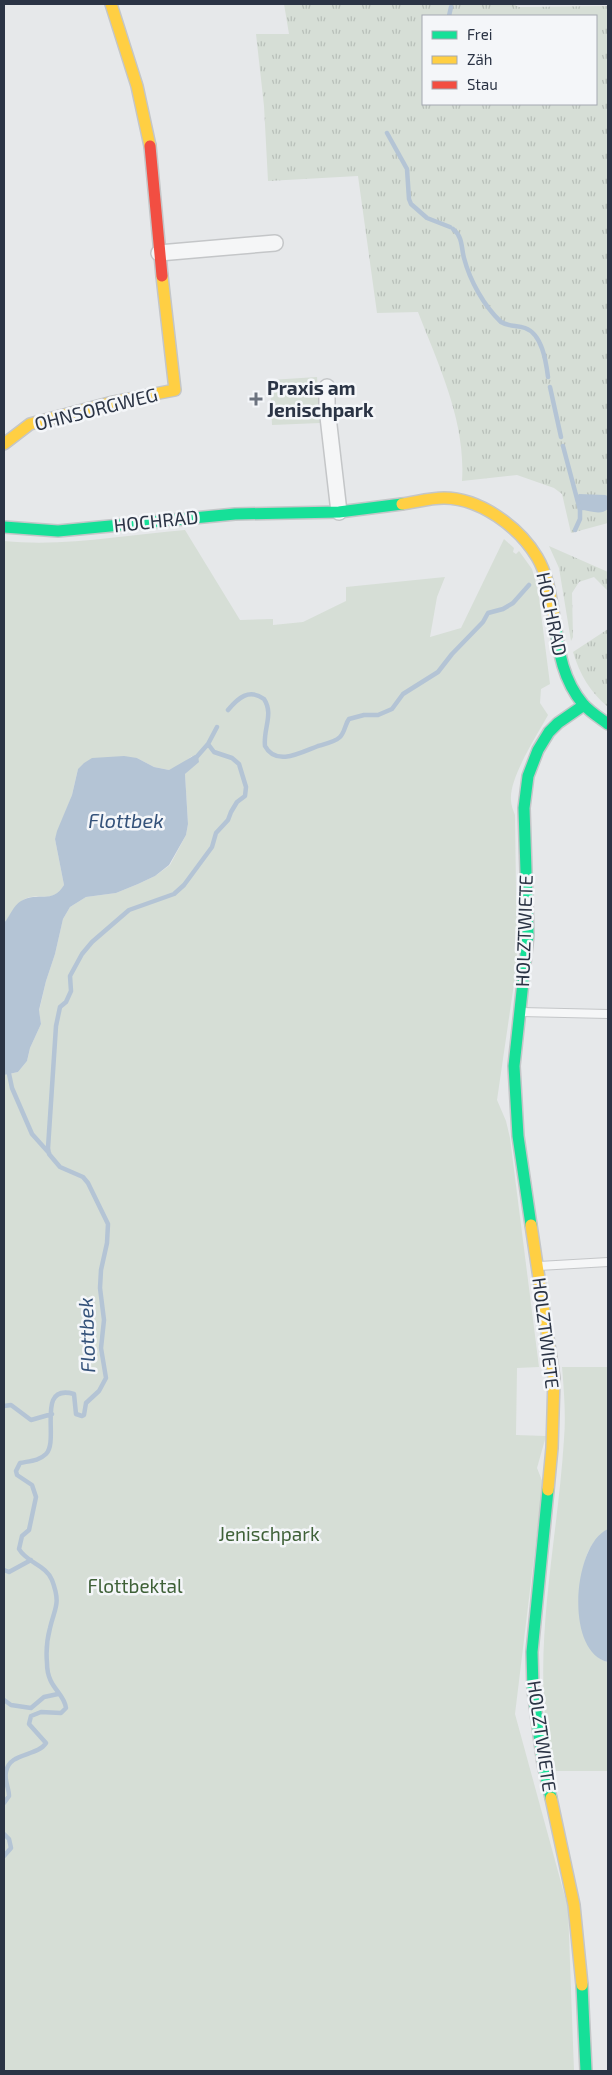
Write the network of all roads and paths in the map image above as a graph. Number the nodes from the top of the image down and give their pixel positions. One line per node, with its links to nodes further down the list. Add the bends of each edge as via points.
1 (111, 4): 3 (street, OHNSORGWEG, via 142,108 150,152)
2 (275, 243): 3 (street)
3 (159, 253): 5 (street, OHNSORGWEG, via 175,390 30,424)
4 (327, 387): 6 (street)
5 (4, 444)
6 (339, 512): 7 (street, HOCHRAD, via 219,515 58,531); 8 (street, HOCHRAD, via 444,498 482,507 499,518 523,538 545,571 563,669 570,688)
7 (4, 527)
8 (584, 704): 9 (street, HOCHRAD); 10 (street, HOLZTWIETE, via 549,732 528,776 524,808 528,935)
9 (608, 724)
10 (521, 1012): 11 (lane); 13 (street, HOLZTWIETE, via 514,1090)
11 (608, 1014)
12 (608, 1262): 13 (lane)
13 (537, 1266): 14 (street, HOLZTWIETE, via 554,1378 552,1448 532,1652 533,1690 543,1764 574,1905)
14 (586, 2071)

